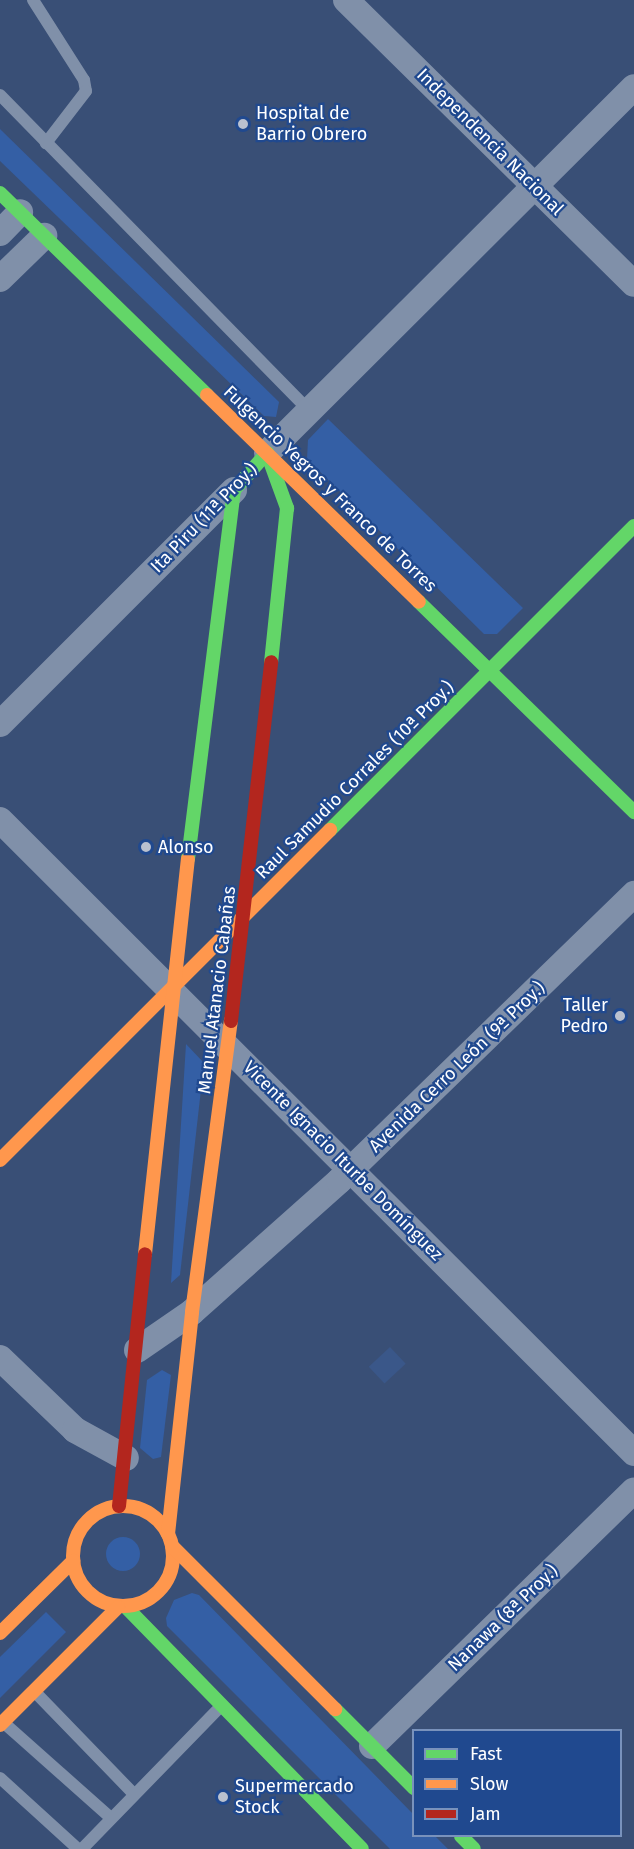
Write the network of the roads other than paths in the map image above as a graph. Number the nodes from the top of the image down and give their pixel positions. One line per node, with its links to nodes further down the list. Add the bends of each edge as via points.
1 (33, 0): 5 (lane, via 84,80 86,91)
2 (346, 0): 6 (street, Independencia Nacional)
3 (634, 87): 6 (street, Ita Piru (11ª Proy.))
4 (0, 95): 5 (lane)
5 (46, 143): 13 (lane)
6 (536, 187): 12 (street, Independencia Nacional); 13 (street, Ita Piru (11ª Proy.))
7 (0, 193): 8 (street, Fulgencio Yegros y Franco de Torres)
8 (20, 212): 9 (street); 10 (street, Fulgencio Yegros y Franco de Torres)
9 (0, 233)
10 (44, 236): 11 (street); 14 (street, Fulgencio Yegros y Franco de Torres)
11 (0, 279)
12 (634, 284)
13 (309, 411): 14 (street, Ita Piru (11ª Proy.))
14 (267, 453): 15 (street, Ita Piru (11ª Proy.)); 17 (street, Fulgencio Yegros y Franco de Torres); 22 (street, Manuel Atanacio Cabañas, via 287,508)
15 (234, 490): 18 (street, Ita Piru (11ª Proy.)); 23 (street)
16 (634, 526): 17 (street, Raul Samudio Corrales (10ª Proy.))
17 (489, 670): 19 (street, Fulgencio Yegros y Franco de Torres); 22 (street, Raul Samudio Corrales (10ª Proy.))
18 (0, 724)
19 (634, 812)
20 (0, 820): 23 (street, Vicente Ignacio Iturbe Domínguez)
21 (634, 894): 26 (street, Avenida Cerro León (9ª Proy.))
22 (245, 916): 23 (street, Raul Samudio Corrales (10ª Proy.)); 24 (street, Manuel Atanacio Cabañas)
23 (172, 988): 24 (street, Vicente Ignacio Iturbe Domínguez); 25 (street, Raul Samudio Corrales (10ª Proy.)); 28 (street)
24 (229, 1045): 26 (street, Vicente Ignacio Iturbe Domínguez); 27 (street, Manuel Atanacio Cabañas)
25 (0, 1160)
26 (350, 1170): 27 (street, Avenida Cerro León (9ª Proy.)); 30 (street, Vicente Ignacio Iturbe Domínguez)
27 (192, 1312): 28 (street, Avenida Cerro León (9ª Proy.)); 34 (street, Manuel Atanacio Cabañas)
28 (137, 1350): 31 (street)
29 (0, 1358): 31 (street, via 75,1430)
30 (634, 1453)
31 (126, 1458): 33 (street)
32 (634, 1490): 41 (street, Nanawa (8ª Proy.))
33 (119, 1506): 34 (street, via 148,1513); 35 (street, via 99,1512 86,1522 75,1544)
34 (170, 1540): 36 (street, via 172,1570 161,1590 141,1604); 41 (street)
35 (73, 1561): 36 (street, via 87,1592); 37 (street)
36 (122, 1606): 38 (street); 39 (street)
37 (0, 1633)
38 (34, 1691): 40 (street); 44 (lane)
39 (222, 1705): 44 (lane); 48 (street)
40 (2, 1724): 45 (lane)
41 (372, 1746): 43 (street)
42 (0, 1778): 47 (lane)
43 (412, 1786)
44 (134, 1794): 45 (lane)
45 (111, 1818): 47 (lane)
46 (462, 1837): 49 (street)
47 (80, 1849)
48 (362, 1849)
49 (474, 1849)

